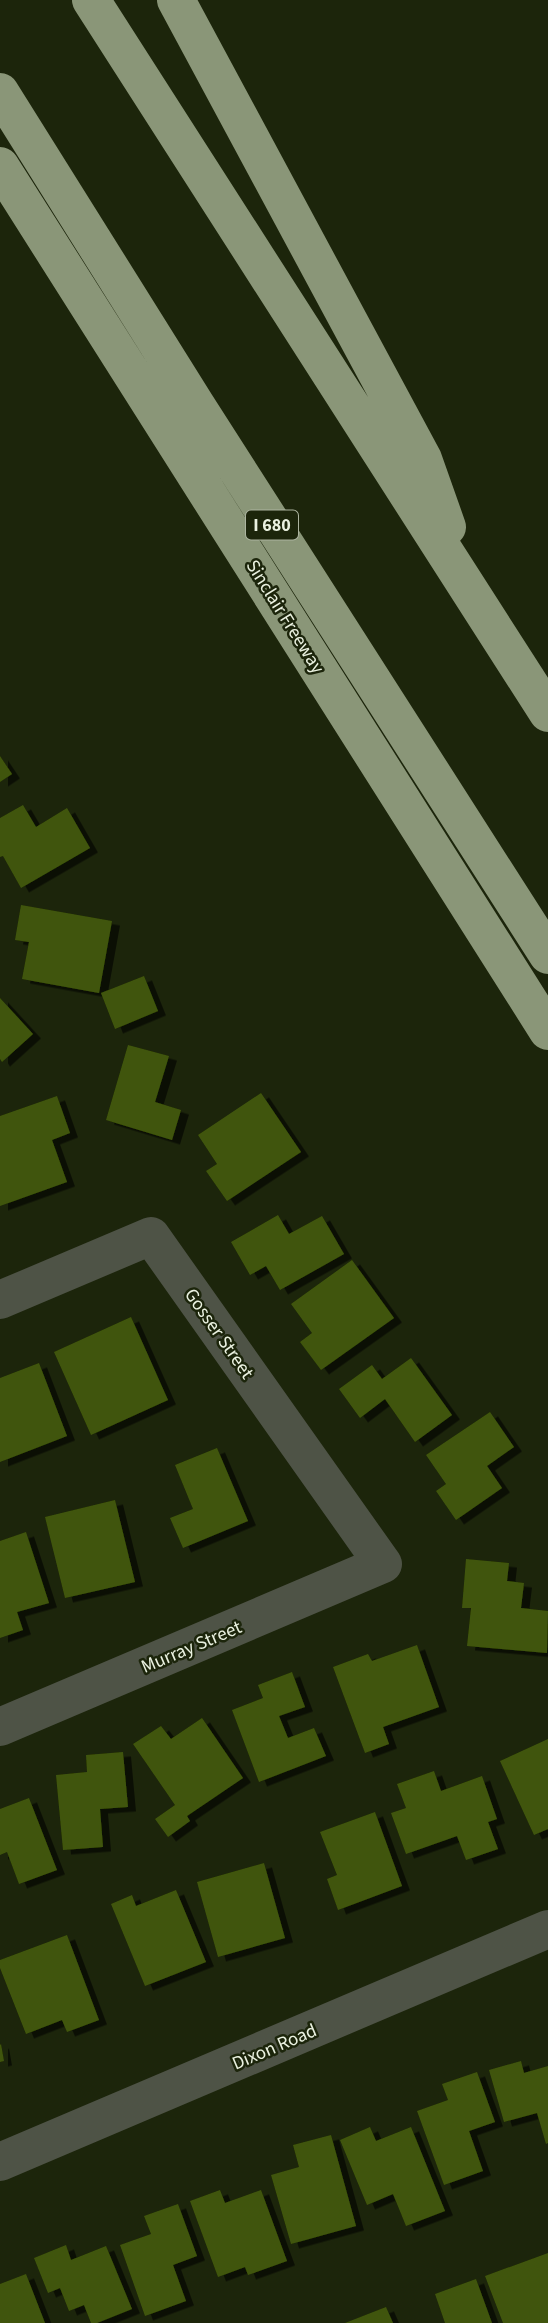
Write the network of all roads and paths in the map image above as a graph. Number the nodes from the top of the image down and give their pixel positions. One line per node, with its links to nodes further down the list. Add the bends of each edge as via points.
1 (90, 0): 7 (highway)
2 (176, 0): 7 (highway, via 423,459)
3 (0, 92): 9 (highway, I 680)
4 (0, 166): 6 (highway, Sinclair Freeway / I 680)
5 (0, 202): 6 (highway)
6 (182, 453): 10 (highway, Sinclair Freeway / I 680)
7 (469, 588): 8 (highway)
8 (548, 713)
9 (548, 955)
10 (548, 1031)
11 (0, 1300): 12 (street, Gosser Street, via 152,1236)
12 (383, 1564): 13 (street, Murray Street)
13 (0, 1727)
14 (548, 1929): 15 (street, Dixon Road)
15 (0, 2162)

